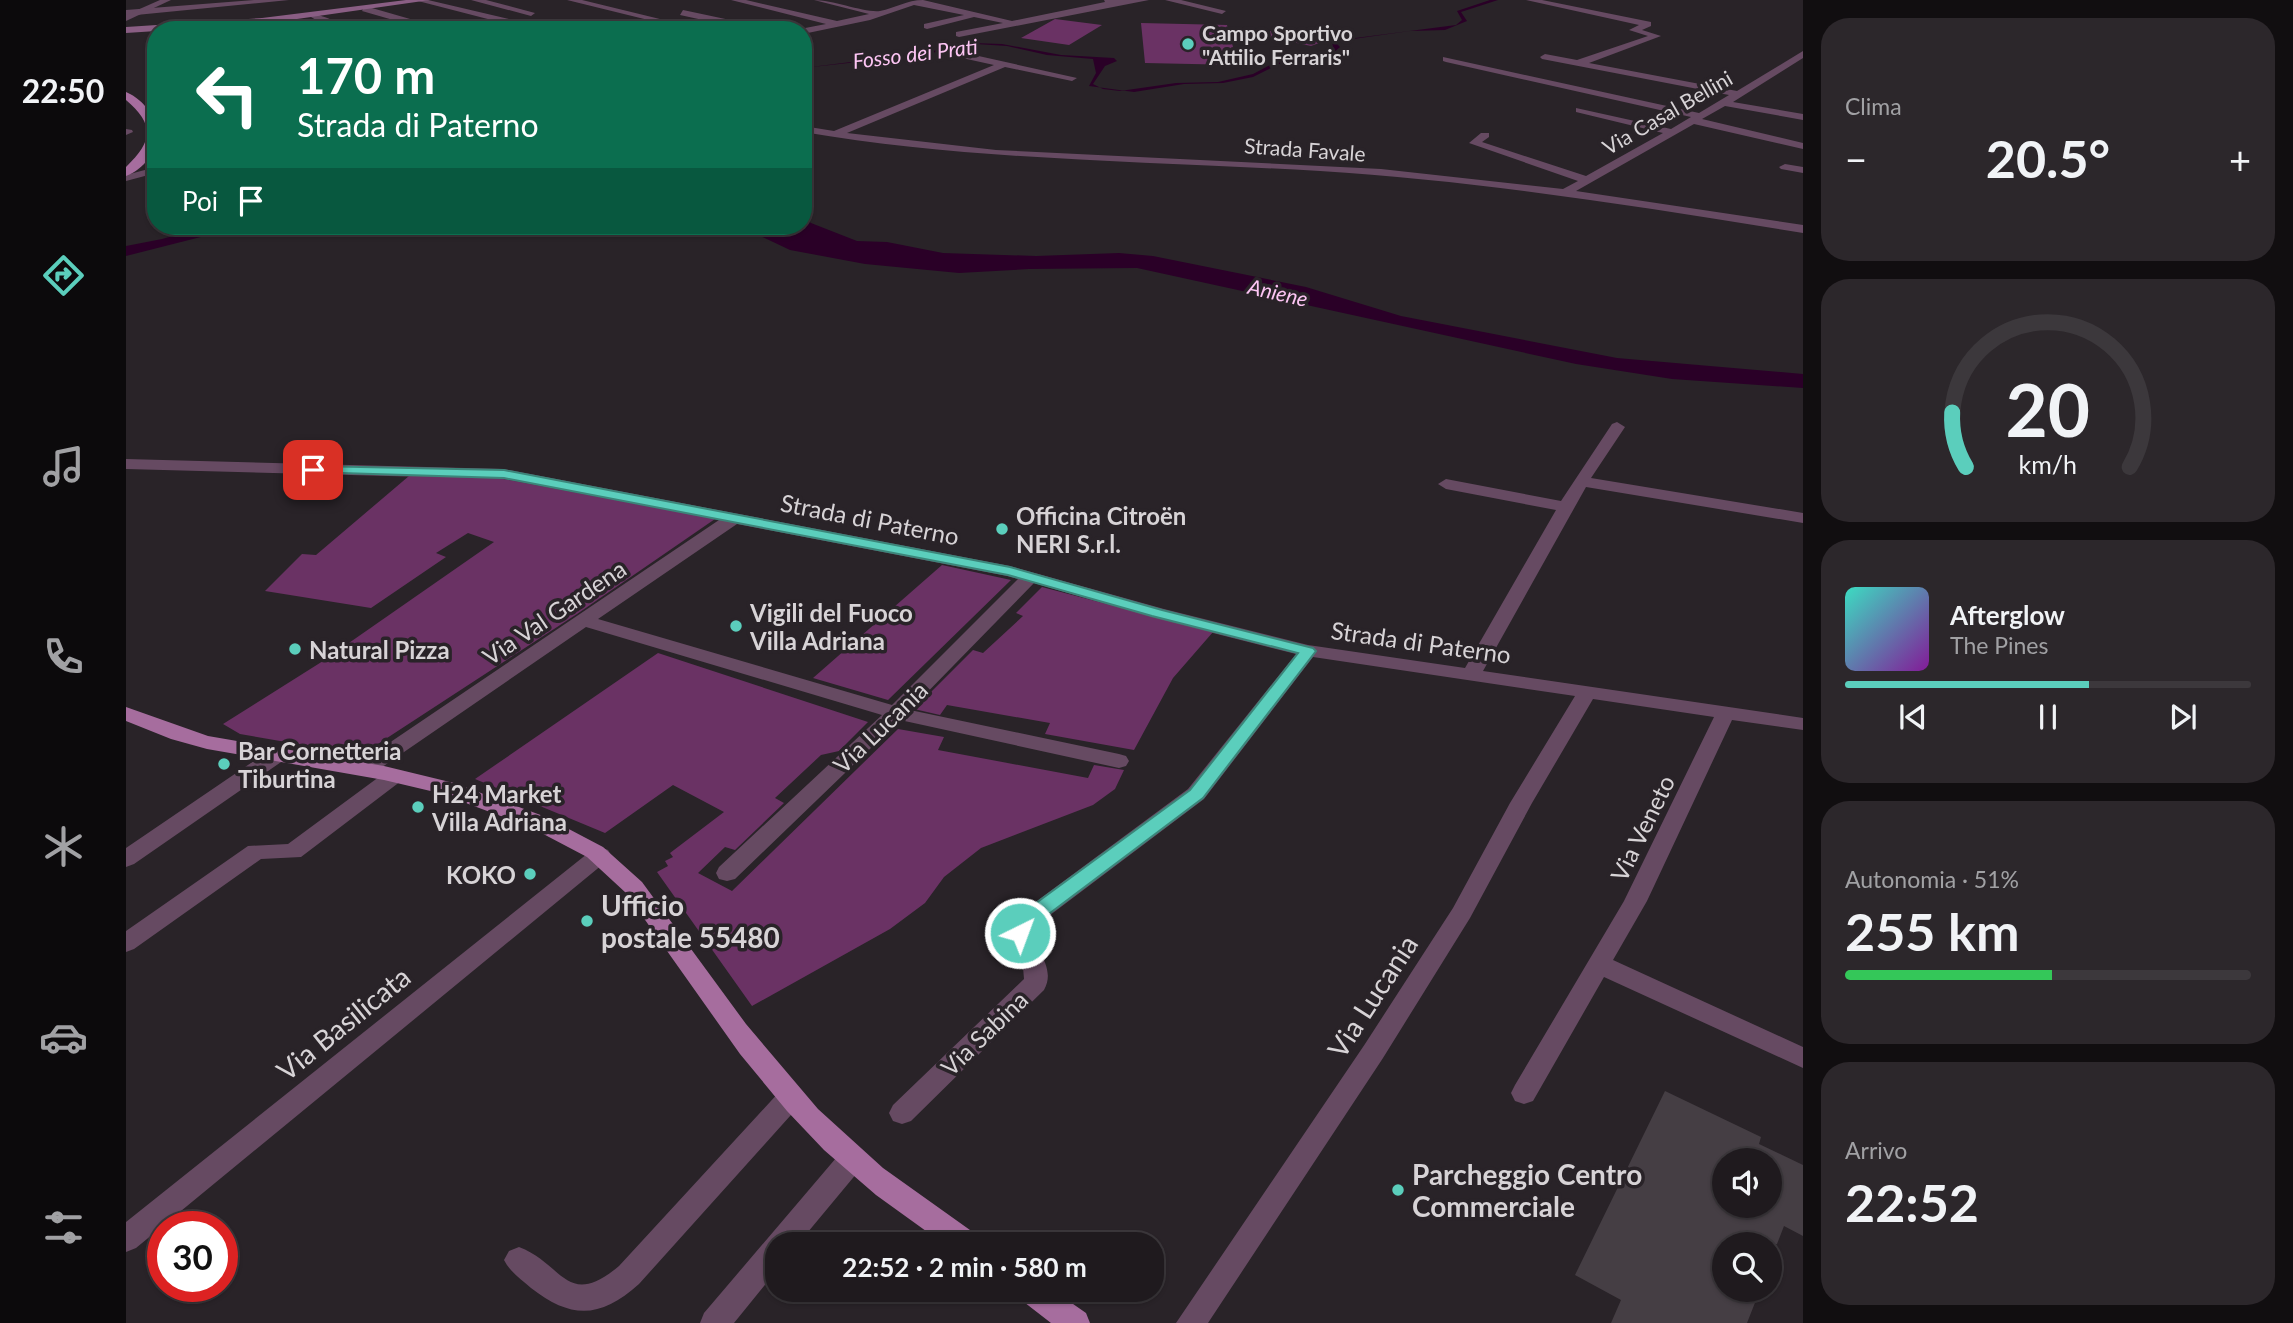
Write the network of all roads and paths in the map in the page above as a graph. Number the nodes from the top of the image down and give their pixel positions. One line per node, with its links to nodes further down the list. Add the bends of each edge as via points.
1 (167, 0): 18 (street)
2 (285, 0): 18 (street); 22 (street)
3 (424, 0): 13 (main road); 27 (street)
4 (475, 0): 16 (street)
5 (570, 0): 28 (street)
6 (735, 0): 30 (street)
7 (818, 0): 17 (street)
8 (1144, 0): 11 (street); 12 (street)
9 (1530, 0): 42 (street, via 1647,24 1633,30 1657,36)
10 (914, 1): 17 (street); 20 (street); 35 (street, via 860,20)
11 (1113, 1): 31 (street)
12 (1170, 3): 15 (street)
13 (365, 9): 19 (main road); 26 (street)
14 (674, 11): 29 (street)
15 (1222, 11)
16 (531, 13)
17 (874, 13): 30 (street)
18 (139, 14): 21 (street)
19 (314, 15): 22 (main road); 25 (street)
20 (978, 15): 31 (street); 32 (street)
21 (126, 16)
22 (288, 18): 23 (main road)
23 (262, 20): 24 (main road)
24 (256, 21)
25 (325, 21)
26 (407, 21)
27 (508, 21)
28 (662, 21)
29 (721, 21)
30 (835, 23): 34 (street)
31 (1016, 23): 37 (street)
32 (927, 26)
33 (147, 29): 36 (main road)
34 (812, 29)
35 (812, 29)
36 (126, 30)
37 (959, 34)
38 (947, 52): 43 (street)
39 (1803, 54): 44 (street, Via Casal Bellini)
40 (1545, 57): 42 (street)
41 (1446, 59): 53 (street)
42 (1579, 63): 47 (street)
43 (1004, 64): 46 (street); 56 (street)
44 (1785, 65): 45 (street); 47 (street, Via Casal Bellini)
45 (1803, 67)
46 (1072, 78)
47 (1738, 94): 49 (street, Via Casal Bellini)
48 (126, 95): 51 (main road)
49 (1724, 103): 52 (street); 53 (street, Via Casal Bellini)
50 (1580, 110): 55 (street)
51 (147, 115)
52 (1803, 117)
53 (1696, 118): 55 (street, Via Casal Bellini); 58 (street)
54 (812, 131): 56 (street, Strada Favale)
55 (1671, 132): 64 (street, Via Casal Bellini)
56 (834, 135): 65 (street, Strada Favale, via 1020,156 1331,169)
57 (1485, 135): 64 (street, via 1474,143)
58 (1803, 146)
59 (147, 153): 63 (main road)
60 (1785, 167): 61 (street)
61 (1803, 170)
62 (147, 172): 63 (street)
63 (126, 176)
64 (1587, 180): 65 (street, Via Casal Bellini)
65 (1566, 192): 66 (street, Strada Favale)
66 (1803, 229)
67 (1617, 427): 69 (street)
68 (126, 464): 72 (street, Strada di Paterno, via 504,474)
69 (1581, 481): 71 (street); 73 (street)
70 (1446, 484): 71 (street)
71 (1567, 507): 77 (street)
72 (735, 517): 74 (street, Strada di Paterno); 75 (street, Via Val Gardena)
73 (1803, 518)
74 (1030, 577): 76 (street, Strada di Paterno); 81 (street, Via Lucania)
75 (584, 621): 81 (street); 85 (street, Via Val Gardena)
76 (1308, 651): 77 (street, Strada di Paterno); 95 (street, Via Sabina, via 1196,794 1022,924 1020,933 1037,969 1035,983)
77 (1472, 673): 78 (street, Strada di Paterno)
78 (1587, 692): 79 (street, Strada di Paterno); 105 (street, Via Lucania, via 1462,912)
79 (1726, 712): 82 (street, Strada di Paterno); 91 (street, Via Veneto)
80 (126, 713): 83 (main road, via 181,734)
81 (896, 713): 84 (street); 89 (street, Via Lucania)
82 (1803, 724)
83 (276, 755): 85 (main road); 88 (street)
84 (1119, 761)
85 (365, 769): 86 (main road)
86 (394, 776): 87 (main road, via 520,814); 90 (street, via 293,852 256,851)
87 (600, 855): 94 (main road, via 627,878); 99 (street, Via Basilicata)
88 (126, 859)
89 (727, 873)
90 (126, 943)
91 (1600, 964): 92 (street); 93 (street, Via Veneto)
92 (1803, 1058)
93 (1524, 1093)
94 (790, 1098): 96 (main road); 100 (street, via 629,1275 603,1295 584,1301 566,1297)
95 (902, 1113)
96 (852, 1159): 97 (street); 98 (main road)
97 (791, 1232)
98 (951, 1232)
99 (126, 1239)
100 (519, 1260)
101 (765, 1263): 103 (street)
102 (1046, 1302): 104 (main road)
103 (715, 1323)
104 (1075, 1323)
105 (1191, 1323)

